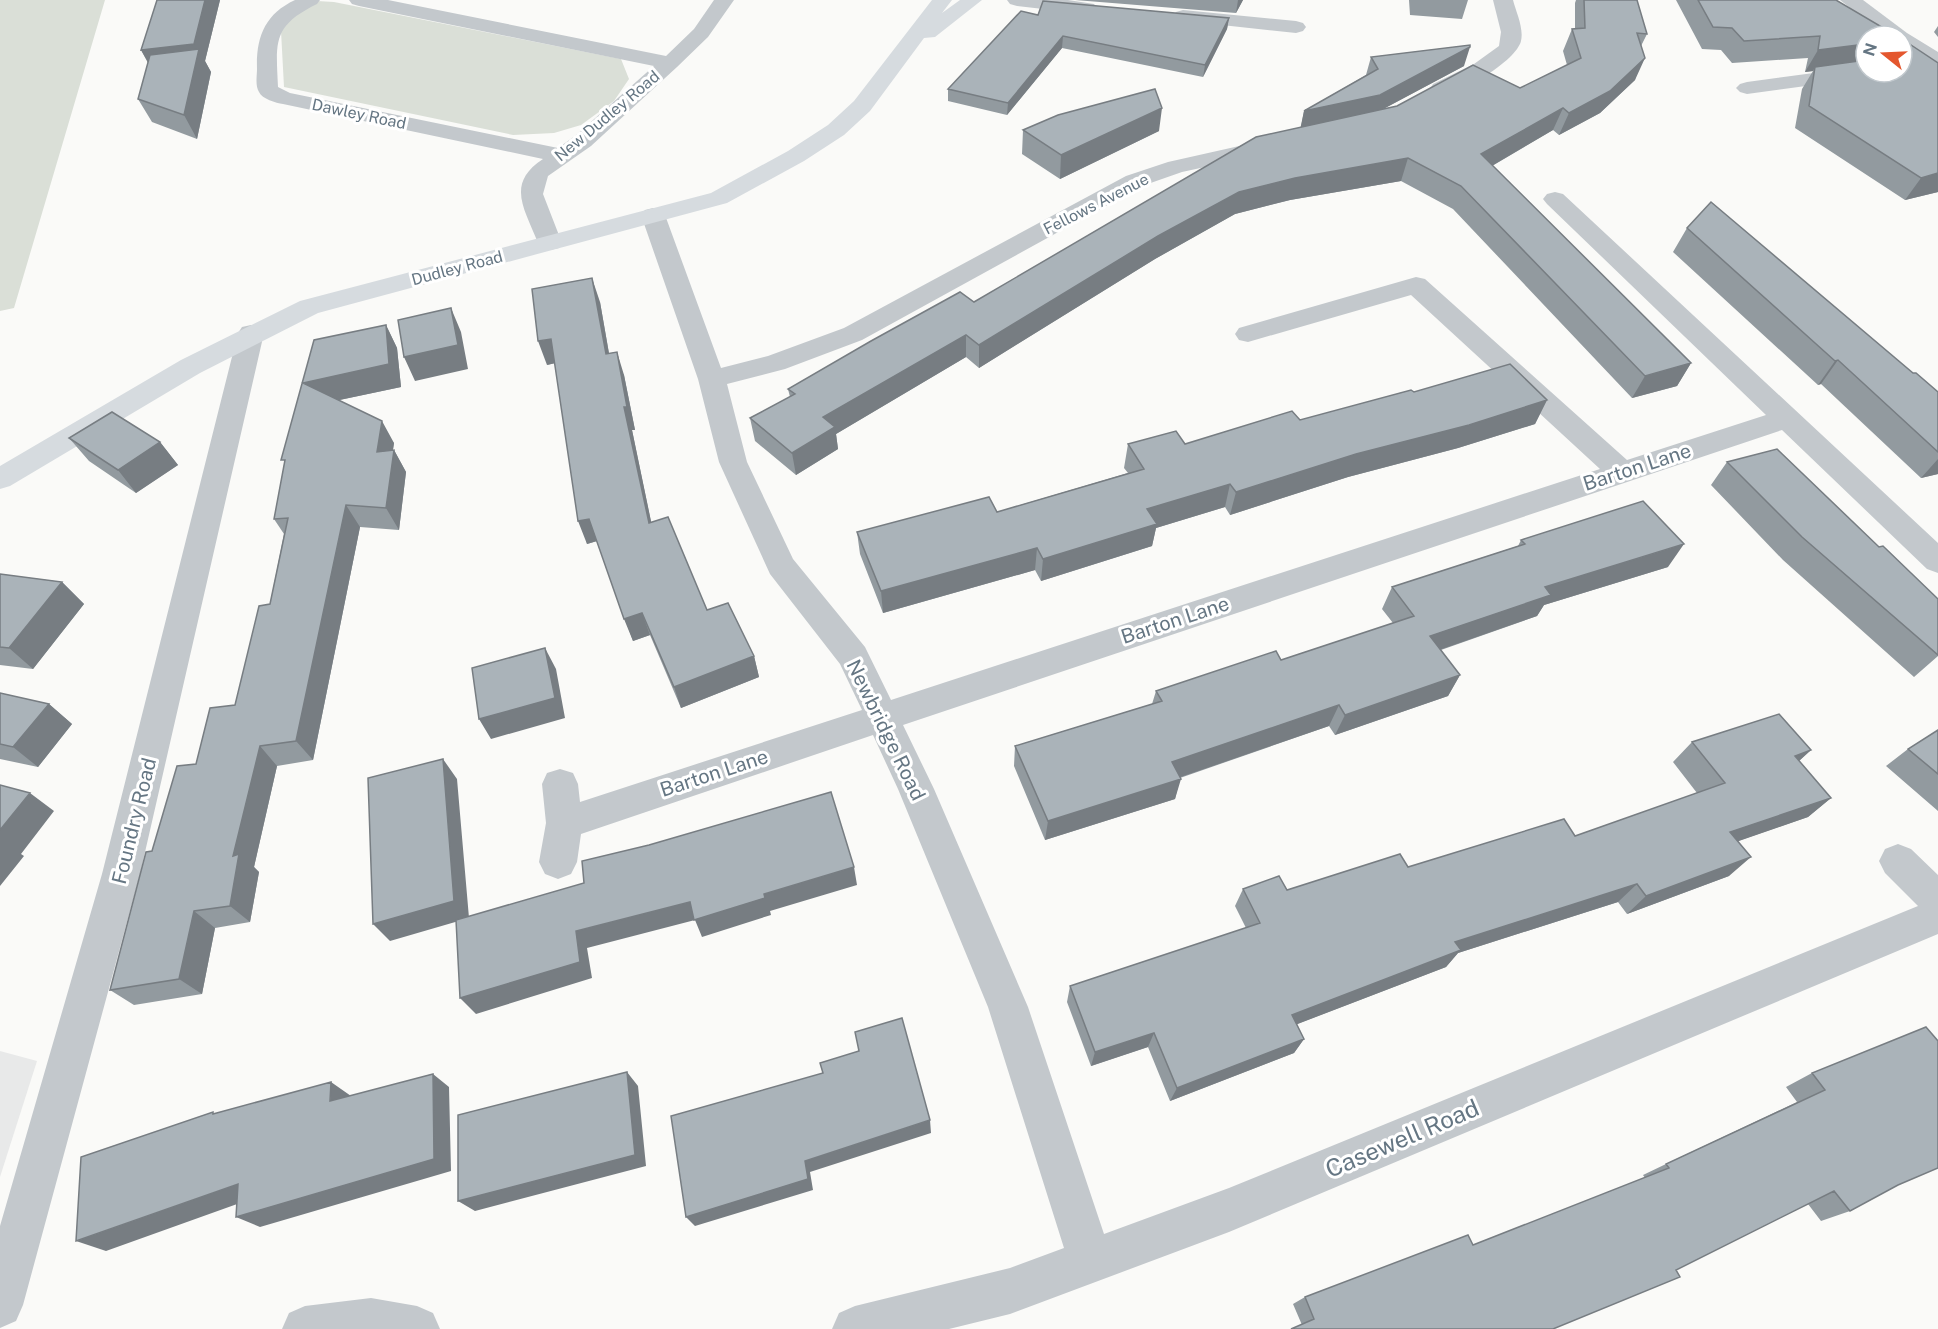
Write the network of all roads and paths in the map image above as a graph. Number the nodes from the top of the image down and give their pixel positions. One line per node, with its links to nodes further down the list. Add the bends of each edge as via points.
1 (310, 0): 24 (street, Dawley Road, via 278,19 266,43 268,90 283,98)
2 (359, 0): 17 (street)
3 (724, 0): 17 (street, New Dudley Road, via 701,33)
4 (942, 0): 16 (main road, Dudley Road)
5 (972, 0): 16 (main road, Dudley Road)
6 (1017, 0): 9 (street)
7 (1503, 0): 22 (street, via 1511,31 1511,43 1504,55)
8 (1850, 0): 12 (street)
9 (1103, 9)
10 (1160, 14): 11 (street)
11 (1251, 22): 13 (street); 14 (street)
12 (1882, 24)
13 (1296, 27)
14 (1254, 46)
15 (1914, 47): 18 (street)
16 (901, 53): 26 (main road, Dudley Road, via 862,106 836,130 719,198)
17 (670, 63): 24 (street, New Dudley Road)
18 (1938, 63): 19 (street)
19 (1914, 67)
20 (1854, 74): 21 (street)
21 (1747, 88)
22 (1422, 99)
23 (1283, 144): 30 (street, Fellows Avenue, via 1176,167 1134,182 853,334 776,363)
24 (562, 156): 27 (street, New Dudley Road, via 537,173 531,194)
25 (1555, 199): 31 (street)
26 (653, 215): 27 (main road, Dudley Road); 30 (street, Newbridge Road)
27 (550, 243): 28 (main road, Dudley Road, via 309,307)
28 (250, 333): 33 (main road, Dudley Road); 43 (street, Foundry Road, via 121,874)
29 (1248, 334): 32 (street, via 1416,285)
30 (712, 379): 35 (street, Newbridge Road, via 732,462 781,566 852,656)
31 (1787, 418): 32 (street, Barton Lane); 34 (street)
32 (1622, 472): 35 (street, Barton Lane)
33 (0, 479)
34 (1938, 561)
35 (882, 717): 37 (street, Barton Lane); 42 (street, Newbridge Road, via 1008,1007)
36 (560, 784): 37 (street)
37 (564, 823): 39 (street)
38 (1898, 861): 40 (street)
39 (558, 862)
40 (1938, 900)
41 (1938, 916): 42 (street, Casewell Road, via 1229,1210)
42 (1091, 1261): 46 (street, Casewell Road, via 1010,1291)
43 (0, 1305)
44 (305, 1329): 45 (street, via 371,1321)
45 (417, 1329)
46 (855, 1329)

